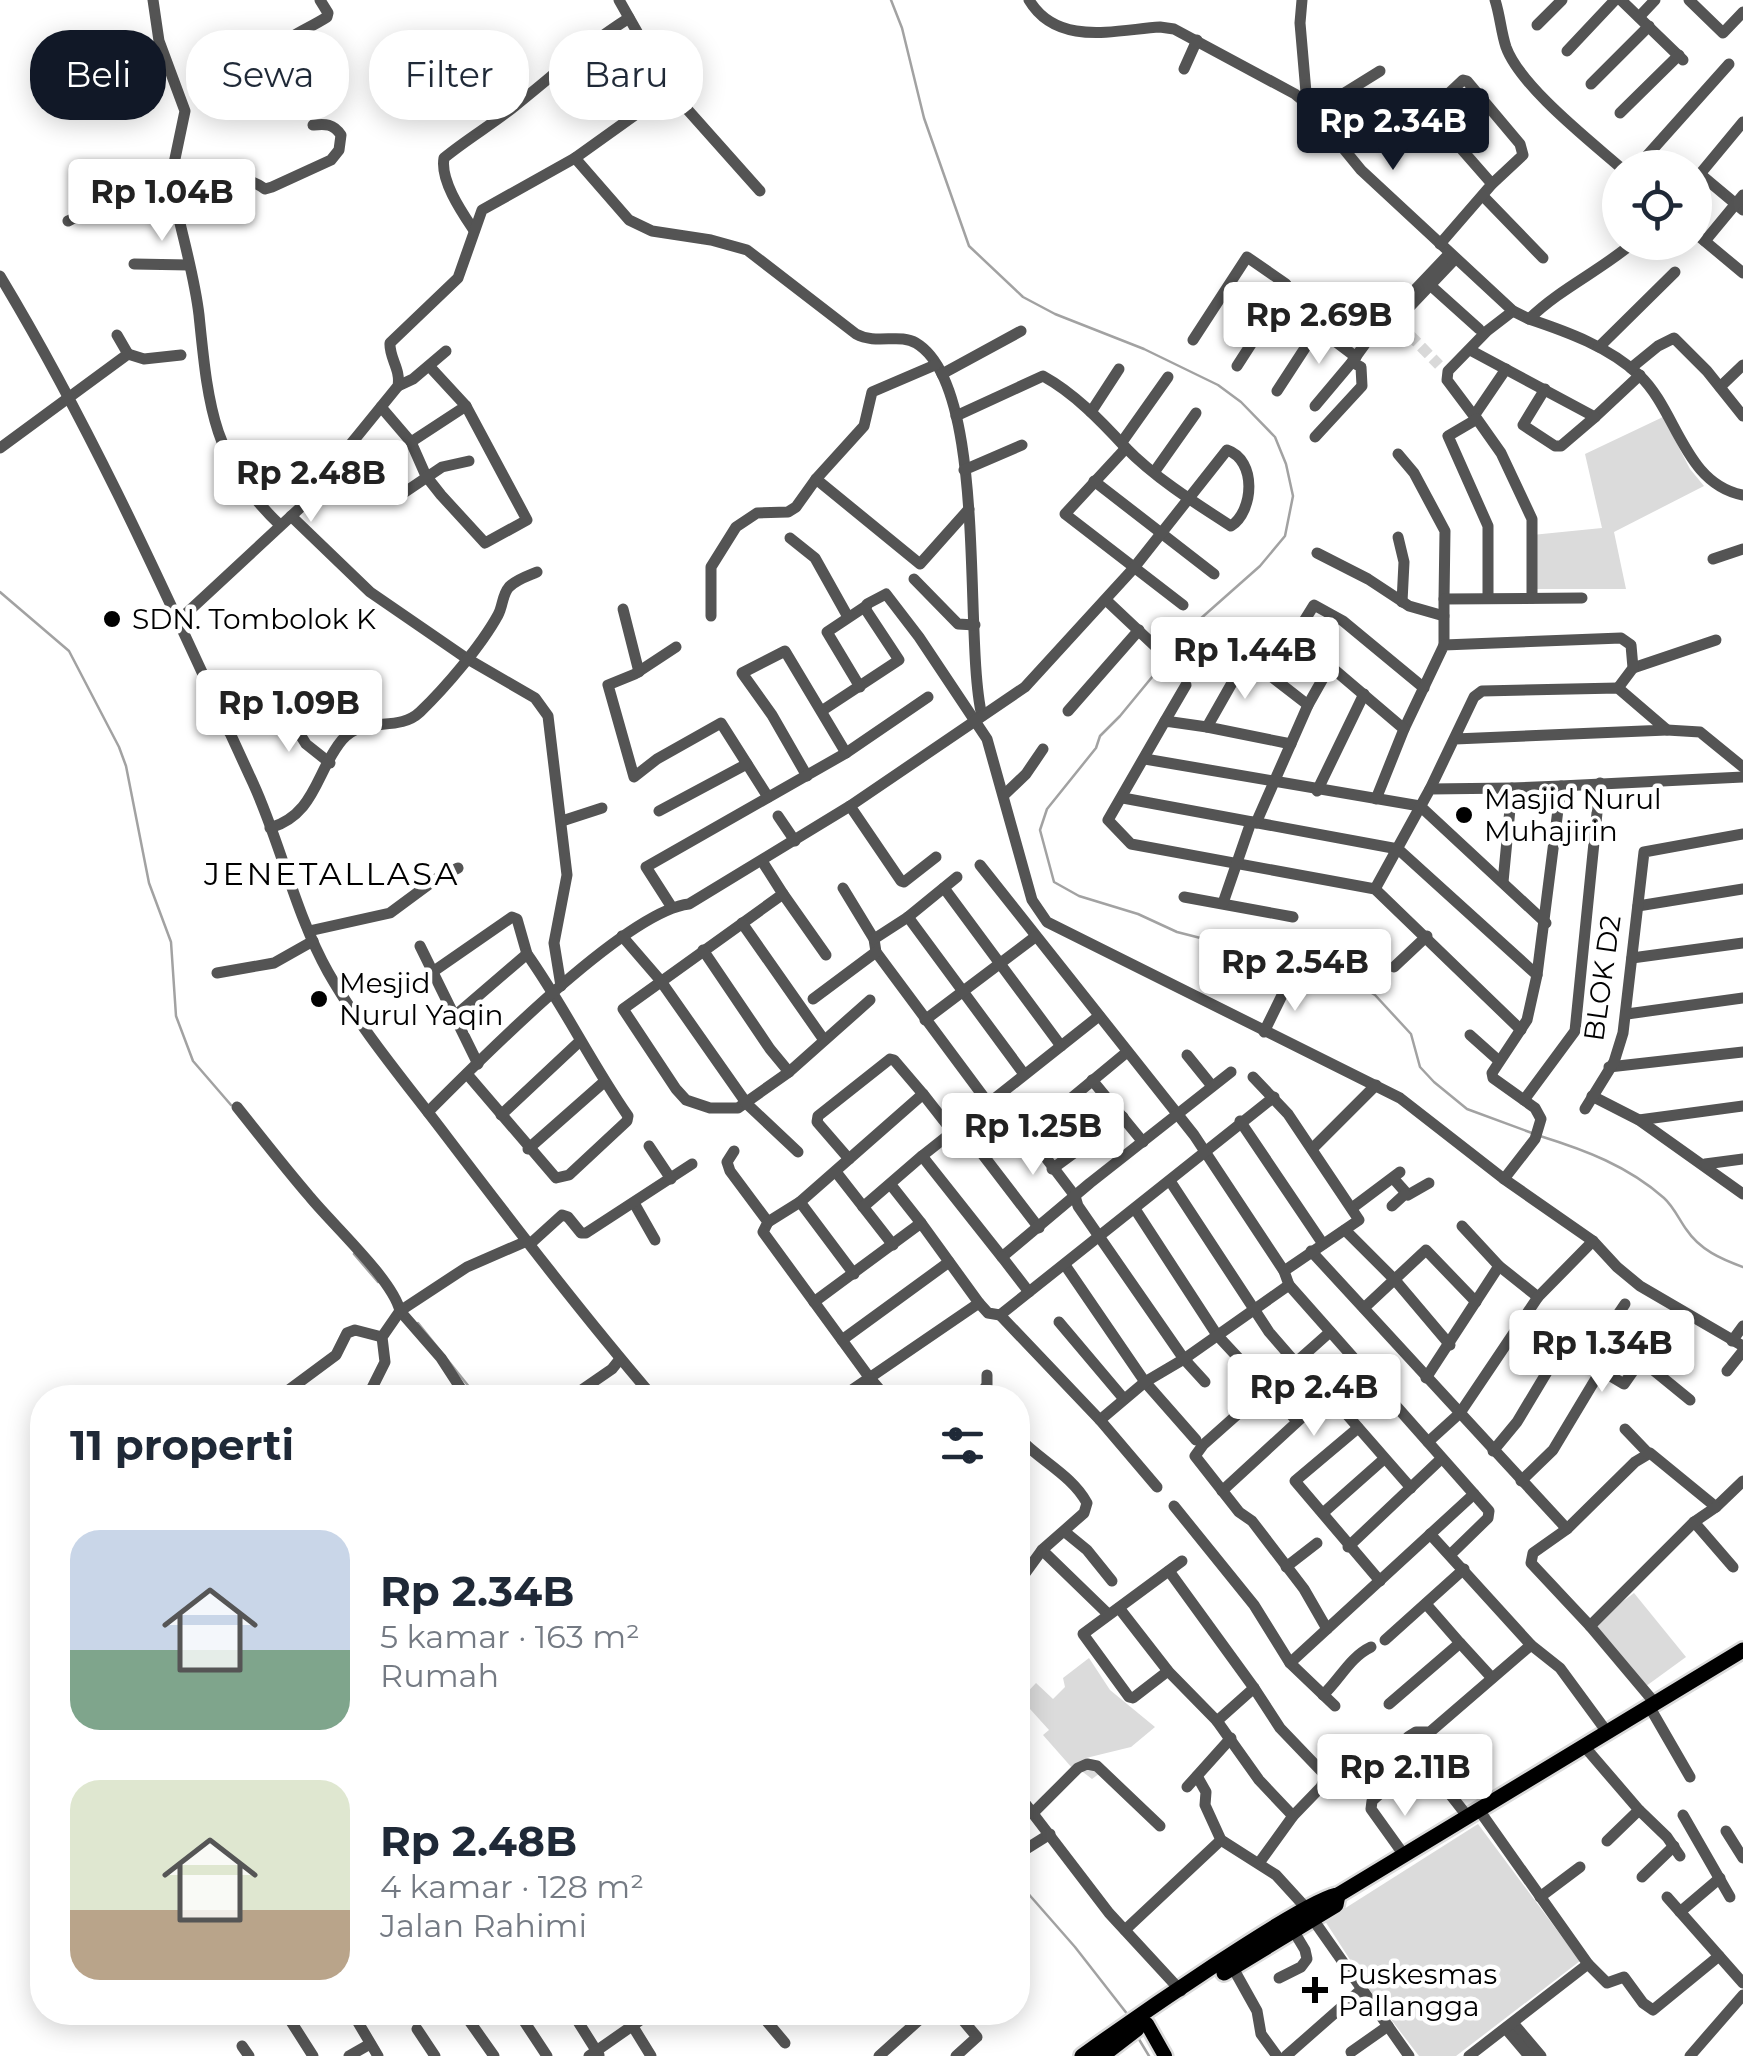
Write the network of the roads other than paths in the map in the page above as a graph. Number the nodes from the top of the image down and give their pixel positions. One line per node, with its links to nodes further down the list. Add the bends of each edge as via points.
1 (153, 0): 33 (street, via 159,41 185,111)
2 (320, 0): 15 (street, via 328,17)
3 (620, 0): 12 (street)
4 (1030, 0): 17 (street, via 1040,15 1068,30 1160,27)
5 (1302, 0): 23 (street)
6 (1494, 0): 30 (street, via 1517,64)
7 (1562, 0): 14 (street)
8 (1618, 0): 13 (street); 18 (street)
9 (1655, 0): 13 (street)
10 (1690, 0): 11 (street, via 1723,33)
11 (1743, 12)
12 (629, 18): 16 (street); 41 (street, via 443,160)
13 (1644, 22): 22 (street); 24 (street, via 1681,58)
14 (1537, 25)
15 (302, 30)
16 (636, 30)
17 (1197, 40): 20 (street); 23 (street)
18 (1567, 51)
19 (1728, 64): 29 (street)
20 (1184, 69)
21 (1380, 70): 23 (street)
22 (1592, 84)
23 (1310, 108): 43 (street, via 1361,170)
24 (1620, 113)
25 (628, 120): 31 (street)
26 (697, 120): 36 (street)
27 (1743, 122): 32 (street)
28 (312, 125): 33 (street, via 336,128 337,155 272,187 246,178)
29 (1652, 150)
30 (1602, 151)
31 (575, 158): 41 (street, via 486,206); 72 (street, via 642,228 747,250 856,334 870,341 913,341)
32 (1712, 159)
33 (172, 181): 39 (street, via 118,194); 47 (street)
34 (1492, 184): 34 (street, via 1429,112 1463,80 1522,150 1522,160); 37 (street)
35 (1712, 186): 38 (street)
36 (760, 191)
37 (1484, 196): 43 (street); 44 (street)
38 (1740, 203): 40 (street)
39 (68, 222)
40 (1712, 227)
41 (473, 229): 75 (street, via 458,278 390,343)
42 (1712, 246): 48 (street)
43 (1448, 252): 51 (street); 53 (street); 66 (street)
44 (1542, 258)
45 (1607, 260): 54 (street)
46 (134, 264): 47 (street)
47 (189, 266): 105 (street, via 218,434 232,466)
48 (1742, 270)
49 (1675, 272): 61 (street)
50 (0, 276): 79 (street)
51 (1430, 285): 55 (street); 57 (street)
52 (1286, 304): 56 (street); 60 (street, via 1286,284 1247,257); 68 (street, via 1275,308)
53 (1513, 311): 54 (street); 62 (street)
54 (1529, 319): 61 (street)
55 (1398, 323)
56 (1318, 328): 66 (street); 77 (street)
57 (1479, 329)
58 (1021, 331): 72 (street)
59 (117, 335): 64 (street)
60 (1193, 340)
61 (1599, 347): 73 (street)
62 (1470, 350): 71 (street); 71 (street, via 1443,370 1474,416)
63 (446, 351): 69 (street)
64 (128, 354): 65 (street); 79 (street)
65 (181, 356)
66 (1354, 359): 81 (street); 88 (street, via 1362,386)
67 (1743, 365): 76 (street)
68 (1237, 366)
69 (430, 367): 75 (street); 80 (street)
70 (1119, 369): 83 (street)
71 (1506, 369): 78 (street)
72 (938, 370): 85 (street); 98 (street, via 872,392 864,426)
73 (1636, 372): 76 (street, via 1674,338); 87 (street); 101 (street, via 1698,468)
74 (1168, 377): 91 (street)
75 (398, 386): 82 (street)
76 (1720, 387): 86 (street)
77 (1277, 390)
78 (1545, 390): 87 (street); 87 (street, via 1523,425 1555,446)
79 (68, 396): 92 (street); 128 (street)
80 (466, 406): 89 (street); 97 (street, via 527,520 484,543)
81 (1315, 406)
82 (381, 407): 89 (street); 104 (street)
83 (1090, 412): 85 (street, via 1039,376); 91 (street)
84 (1196, 413): 96 (street)
85 (956, 416): 95 (street)
86 (1743, 416)
87 (1596, 417)
88 (1315, 437)
89 (410, 442): 97 (street)
90 (1022, 445): 95 (street)
91 (1124, 445): 96 (street); 99 (street)
92 (0, 448)
93 (1398, 454): 119 (street, via 1445,531)
94 (470, 461): 97 (street)
95 (964, 470): 103 (street)
96 (1155, 471): 102 (street)
97 (426, 476): 100 (street)
98 (816, 480): 103 (street, via 920,564); 125 (street, via 792,510 757,513 736,526 711,567)
99 (1094, 481): 106 (street); 112 (street, via 1065,514)
100 (405, 492)
101 (1743, 495)
102 (1190, 500): 102 (street, via 1227,450 1232,450 1248,475 1249,496 1234,526); 106 (street)
103 (968, 509): 129 (street)
104 (291, 516): 105 (street); 135 (street, via 370,592)
105 (280, 526): 128 (street)
106 (1161, 536): 112 (street); 114 (street)
107 (1398, 537): 121 (street)
108 (790, 538): 127 (street, via 815,558)
109 (1743, 548): 111 (street)
110 (1318, 553): 121 (street)
111 (1713, 558)
112 (1134, 570): 120 (street); 122 (street)
113 (537, 572): 135 (street, via 508,588 498,616)
114 (1214, 574)
115 (914, 579): 129 (street, via 958,624)
116 (1488, 598): 117 (street); 117 (street, via 1488,526 1448,436 1477,419 1532,519); 119 (street)
117 (1532, 598): 118 (street)
118 (1582, 598)
119 (1444, 599): 126 (street)
120 (1106, 600): 130 (street); 150 (street, via 1036,677)
121 (1402, 602): 126 (street)
122 (1183, 605)
123 (866, 606): 127 (street); 139 (street, via 898,660); 150 (street, via 890,596)
124 (623, 608): 138 (street)
125 (711, 616)
126 (1444, 616): 132 (street)
127 (848, 617): 139 (street, via 827,632)
128 (178, 622): 155 (street)
129 (975, 625): 150 (street)
130 (1138, 630): 134 (street); 147 (street)
131 (1716, 640): 137 (street)
132 (1444, 645): 137 (street, via 1620,638 1631,644); 141 (street)
133 (676, 647): 138 (street)
134 (1158, 648)
135 (466, 658): 161 (street, via 416,716 350,732); 181 (street, via 535,698 548,716)
136 (1330, 666): 141 (street, via 1296,632 1314,605); 143 (street); 145 (street)
137 (1633, 668): 142 (street)
138 (638, 672): 162 (street, via 608,689 634,777 721,723)
139 (860, 686): 146 (street)
140 (1186, 686): 151 (street)
141 (1424, 688): 153 (street)
142 (1618, 688): 154 (street); 156 (street, via 1482,692)
143 (1364, 694): 153 (street); 170 (street)
144 (928, 697): 159 (street)
145 (1308, 704): 152 (street, via 1245,660); 157 (street)
146 (823, 710): 159 (street); 164 (street, via 785,651 742,674)
147 (1068, 711)
148 (286, 712): 161 (street, via 306,744)
149 (271, 718): 155 (street)
150 (978, 719): 172 (street); 176 (street)
151 (1164, 721): 152 (street); 160 (street)
152 (1207, 726): 157 (street)
153 (1404, 729): 175 (street)
154 (1667, 730): 156 (street); 163 (street, via 1700,732)
155 (228, 731): 183 (street)
156 (1455, 739): 171 (street)
157 (1292, 744): 166 (street)
158 (1043, 749): 172 (street)
159 (846, 753): 164 (street)
160 (1145, 759): 166 (street); 174 (street)
161 (330, 763): 183 (street, via 300,810)
162 (747, 764): 173 (street); 179 (street)
163 (1743, 767)
164 (807, 776): 173 (street)
165 (1743, 777): 167 (street)
166 (1273, 782): 170 (street); 182 (street)
167 (1600, 783): 168 (street); 261 (street, via 1576,1031)
168 (1562, 786): 169 (street); 208 (street)
169 (1512, 788): 171 (street); 193 (street)
170 (1317, 790): 175 (street)
171 (1430, 790): 177 (street)
172 (1004, 794): 194 (street)
173 (768, 798): 203 (street, via 646,867)
174 (1124, 798): 182 (street); 189 (street, via 1108,822 1132,844)
175 (1376, 799): 177 (street)
176 (850, 806): 185 (street); 187 (street, via 902,881)
177 (1420, 806): 186 (street); 193 (street)
178 (602, 808): 181 (street)
179 (659, 811)
180 (778, 816): 185 (street)
181 (562, 821): 227 (street, via 567,874 554,943)
182 (1253, 823): 186 (street); 189 (street)
183 (270, 828): 209 (street)
184 (1743, 834): 204 (street, BLOK D2, via 1649,849)
185 (795, 841): 188 (street)
186 (1398, 849): 197 (street); 224 (street)
187 (936, 858)
188 (762, 861): 199 (street); 203 (street, via 689,904)
189 (1238, 863): 197 (street); 202 (street)
190 (980, 865): 201 (street)
191 (458, 868): 209 (street, via 390,913)
192 (958, 877): 196 (street)
193 (1503, 882): 208 (street)
194 (1028, 887): 201 (street); 237 (street, via 1040,916 1056,928)
195 (843, 888): 215 (street)
196 (944, 888): 205 (street); 220 (street)
197 (1375, 889): 211 (street)
198 (1743, 889): 204 (street)
199 (782, 894): 207 (street); 218 (street)
200 (1184, 896): 202 (street)
201 (1007, 899): 212 (street)
202 (1224, 904): 206 (street)
203 (671, 906): 210 (street)
204 (1638, 906): 219 (street, BLOK D2)
205 (908, 917): 215 (street); 228 (street)
206 (1293, 917)
207 (742, 923): 216 (street); 239 (street)
208 (1546, 924): 224 (street)
209 (311, 936): 223 (street, via 274,963); 266 (street, via 350,1004)
210 (622, 936): 226 (street); 227 (street)
211 (1427, 936): 221 (street); 236 (street)
212 (1035, 937): 220 (street); 234 (street)
213 (1743, 943): 219 (street)
214 (420, 946): 222 (street)
215 (875, 946): 230 (street); 235 (street)
216 (704, 950): 226 (street); 248 (street)
217 (527, 954): 222 (street, via 512,917); 227 (street); 233 (street)
218 (826, 955)
219 (1632, 958): 232 (street, BLOK D2)
220 (998, 965): 228 (street); 241 (street)
221 (1394, 967)
222 (434, 971): 233 (street)
223 (216, 973)
224 (1537, 975): 236 (street)
225 (1290, 979): 237 (street)
226 (660, 980): 262 (street); 262 (street, via 623,1009 676,1089 710,1108)
227 (558, 990): 240 (street); 246 (street)
228 (961, 993): 235 (street); 251 (street)
229 (1743, 998): 232 (street)
230 (813, 999)
231 (870, 1000): 239 (street)
232 (1627, 1014): 247 (street, BLOK D2)
233 (456, 1015): 246 (street)
234 (1100, 1016): 241 (street); 242 (street)
235 (926, 1020): 260 (street)
236 (1522, 1030): 245 (street)
237 (1264, 1032): 256 (street)
238 (1470, 1035): 245 (street)
239 (824, 1040): 248 (street)
240 (580, 1042): 254 (street); 268 (street)
241 (1061, 1046): 251 (street)
242 (1127, 1052): 253 (street); 267 (street)
243 (1743, 1052): 247 (street)
244 (1187, 1055): 255 (street)
245 (1498, 1060): 261 (street, via 1492,1076)
246 (478, 1064): 250 (street)
247 (1609, 1068): 258 (street, BLOK D2)
248 (789, 1072): 262 (street)
249 (1231, 1072): 255 (street)
250 (466, 1074): 266 (street); 268 (street)
251 (1024, 1074): 260 (street)
252 (1253, 1076): 259 (street)
253 (1092, 1080): 269 (street); 273 (street)
254 (604, 1082): 276 (street); 276 (street, via 628,1121 569,1175 556,1178)
255 (1212, 1086): 267 (street)
256 (1376, 1086): 277 (street); 289 (street, via 1422,1113)
257 (923, 1094): 272 (street); 282 (street); 282 (street, via 890,1059 818,1116 816,1122)
258 (1592, 1096): 265 (street, BLOK D2); 270 (street)
259 (1274, 1097): 271 (street); 277 (street)
260 (994, 1100): 272 (street); 273 (street)
261 (1524, 1100): 289 (street, via 1541,1122)
262 (747, 1104): 279 (street)
263 (238, 1106): 330 (street, via 369,1262)
264 (1743, 1106): 270 (street)
265 (1585, 1109)
266 (428, 1112): 310 (street)
267 (1177, 1114): 274 (street); 280 (street)
268 (501, 1115): 276 (street)
269 (1123, 1117): 274 (street); 286 (street)
270 (1639, 1120): 285 (street)
271 (1240, 1121): 280 (street); 311 (street)
272 (956, 1128): 281 (street); 305 (street)
273 (1028, 1134): 286 (street)
274 (1142, 1142): 295 (street)
275 (649, 1146): 288 (street)
276 (528, 1149)
277 (1312, 1149): 300 (street)
278 (734, 1151): 302 (street, via 730,1171)
279 (798, 1152)
280 (1205, 1152): 290 (street); 318 (street)
281 (922, 1156): 292 (street); 314 (street)
282 (848, 1159): 287 (street)
283 (1743, 1160): 285 (street)
284 (692, 1164): 288 (street)
285 (1705, 1164): 294 (street)
286 (1052, 1169): 295 (street)
287 (836, 1172): 296 (street); 299 (street)
288 (671, 1179): 297 (street)
289 (1504, 1180): 309 (street)
290 (1170, 1181): 301 (street); 328 (street)
291 (1429, 1183): 293 (street)
292 (891, 1185): 299 (street); 303 (street)
293 (1406, 1194): 298 (street); 300 (street, via 1396,1175)
294 (1743, 1194)
295 (1075, 1196): 305 (street); 307 (street)
296 (800, 1202): 302 (street); 319 (street)
297 (634, 1203): 308 (street); 310 (street, via 583,1233 562,1215)
298 (1392, 1206)
299 (863, 1207): 312 (street)
300 (1352, 1208): 306 (street, via 1359,1220)
301 (1135, 1209): 307 (street); 336 (street)
302 (768, 1222): 324 (street, via 763,1232)
303 (921, 1223): 312 (street); 315 (street)
304 (1462, 1226): 317 (street)
305 (1039, 1228): 314 (street)
306 (1346, 1230): 311 (street); 320 (street)
307 (1099, 1237): 316 (street); 343 (street)
308 (655, 1240)
309 (1593, 1241): 323 (street); 340 (street, via 1640,1286)
310 (528, 1242): 330 (street, via 467,1267); 342 (street)
311 (1324, 1244): 313 (street)
312 (893, 1245): 319 (street)
313 (1311, 1251): 318 (street); 327 (street)
314 (1002, 1257): 322 (street)
315 (948, 1262): 329 (street); 338 (street)
316 (1065, 1265): 322 (street); 353 (street)
317 (1499, 1266): 323 (street); 325 (street)
318 (1284, 1271): 321 (street)
319 (854, 1274): 324 (street)
320 (1395, 1280): 325 (street, via 1426,1250); 327 (street); 339 (street)
321 (1289, 1285): 328 (street); 335 (street)
322 (1029, 1292): 329 (street)
323 (1538, 1296): 331 (street)
324 (814, 1302): 338 (street)
325 (1476, 1302): 339 (street)
326 (1625, 1304): 344 (street)
327 (1364, 1308): 352 (street)
328 (1254, 1309): 336 (street); 346 (street)
329 (989, 1310): 351 (street); 368 (street)
330 (400, 1311): 337 (street); 357 (street)
331 (1523, 1317): 341 (street); 367 (street)
332 (1058, 1322): 365 (street)
333 (1743, 1326): 340 (street)
334 (1661, 1330): 345 (street)
335 (1330, 1332): 346 (street); 347 (street)
336 (1217, 1335): 343 (street); 363 (street)
337 (382, 1338): 355 (street, via 347,1333 336,1355); 356 (street, via 385,1362)
338 (842, 1340): 351 (street)
339 (1450, 1345): 352 (street)
340 (1739, 1346): 349 (street)
341 (1562, 1347): 344 (street); 375 (street)
342 (620, 1358): 358 (street); 359 (street)
343 (1184, 1359): 353 (street); 354 (street)
344 (1586, 1360): 348 (street)
345 (1642, 1360): 348 (street, via 1624,1384); 366 (street)
346 (1295, 1362): 363 (street)
347 (1360, 1365): 364 (street); 373 (street)
348 (1601, 1370): 379 (street, via 1554,1450)
349 (1727, 1371)
350 (987, 1375): 362 (street)
351 (869, 1377): 360 (street); 361 (street)
352 (1426, 1378): 367 (street)
353 (1145, 1382): 365 (street); 372 (street)
354 (1205, 1382)
355 (296, 1385)
356 (373, 1385)
357 (459, 1385)
358 (589, 1385)
359 (643, 1385)
360 (858, 1385)
361 (876, 1385)
362 (986, 1385)
363 (1266, 1388): 369 (street); 383 (street, via 1196,1453)
364 (1328, 1393): 369 (street); 370 (street)
365 (1124, 1399): 368 (street)
366 (1690, 1400)
367 (1460, 1413): 373 (street); 375 (street)
368 (1100, 1420): 381 (street)
369 (1298, 1421): 383 (street)
370 (1358, 1428): 377 (street); 387 (street, via 1296,1481)
371 (1624, 1429): 376 (street)
372 (1196, 1440)
373 (1428, 1442): 378 (street)
374 (1030, 1448): 390 (street, via 1087,1500)
375 (1493, 1451): 379 (street)
376 (1648, 1453): 386 (street); 389 (street)
377 (1384, 1459): 382 (street); 387 (street)
378 (1441, 1459): 382 (street); 384 (street)
379 (1521, 1481): 389 (street)
380 (1743, 1481): 386 (street)
381 (1156, 1487)
382 (1411, 1488): 393 (street)
383 (1222, 1490): 398 (street)
384 (1474, 1494): 391 (street); 395 (street, via 1490,1514)
385 (1174, 1506): 413 (street, via 1254,1604)
386 (1716, 1507): 388 (street)
387 (1323, 1513): 393 (street)
388 (1694, 1522): 399 (street); 406 (street)
389 (1566, 1529): 406 (street, via 1530,1560)
390 (1065, 1532): 394 (street); 403 (street)
391 (1430, 1534): 395 (street); 402 (street)
392 (1318, 1543): 398 (street)
393 (1348, 1546): 402 (street)
394 (1042, 1550): 397 (street); 405 (street)
395 (1450, 1555): 400 (street)
396 (1182, 1561): 401 (street)
397 (1030, 1567)
398 (1286, 1567): 407 (street)
399 (1733, 1567)
400 (1464, 1569): 404 (street); 410 (street)
401 (1169, 1572): 405 (street); 416 (street)
402 (1380, 1580): 407 (street)
403 (1112, 1581)
404 (1426, 1604): 408 (street); 409 (street)
405 (1114, 1611): 414 (street); 414 (street, via 1083,1634 1126,1695 1133,1698)
406 (1590, 1626): 419 (street)
407 (1327, 1629): 413 (street)
408 (1386, 1640)
409 (1460, 1643): 415 (street); 418 (street)
410 (1531, 1645): 415 (street); 422 (street, via 1560,1668)
411 (1371, 1647): 417 (street)
412 (1743, 1650): 419 (highway)
413 (1290, 1663): 417 (street)
414 (1168, 1671): 421 (street)
415 (1492, 1678): 423 (street, via 1430,1732)
416 (1254, 1688): 421 (street); 436 (street, via 1280,1728 1326,1776)
417 (1323, 1695): 420 (street)
418 (1389, 1704)
419 (1651, 1704): 422 (highway); 428 (street)
420 (1335, 1706)
421 (1216, 1722): 424 (street)
422 (1607, 1732): 425 (highway)
423 (1408, 1737)
424 (1231, 1738): 427 (street); 436 (street)
425 (1584, 1746): 432 (street); 433 (highway)
426 (1420, 1756): 433 (street)
427 (1197, 1776): 430 (street); 440 (street)
428 (1690, 1777)
429 (1394, 1781): 443 (street, via 1370,1806)
430 (1187, 1787)
431 (1030, 1810): 434 (street)
432 (1638, 1810): 441 (street); 447 (street, via 1677,1851)
433 (1474, 1813): 443 (highway); 451 (street)
434 (1033, 1814): 437 (street, via 1087,1764); 439 (street)
435 (1683, 1815): 448 (street)
436 (1293, 1816): 445 (street)
437 (1160, 1826)
438 (1726, 1831): 444 (street)
439 (1050, 1834): 442 (street); 454 (street)
440 (1220, 1840): 445 (street); 454 (street)
441 (1607, 1840)
442 (1030, 1846)
443 (1404, 1855): 453 (highway, via 1338,1896 1336,1904)
444 (1743, 1858)
445 (1259, 1863): 453 (street)
446 (1580, 1867): 451 (street)
447 (1642, 1877)
448 (1720, 1878): 450 (street); 452 (street)
449 (1667, 1896): 452 (street)
450 (1730, 1896)
451 (1540, 1897): 457 (street)
452 (1680, 1912): 456 (street)
453 (1310, 1914): 455 (highway); 461 (highway); 462 (street)
454 (1126, 1930): 461 (street)
455 (1293, 1930): 458 (highway); 459 (street, via 1306,1959)
456 (1718, 1956): 457 (street, via 1654,2010 1622,1976 1607,1983); 460 (street)
457 (1588, 1964): 475 (street)
458 (1233, 1968): 473 (highway); 493 (street)
459 (1278, 1978)
460 (1743, 1983)
461 (1181, 1990): 473 (highway)
462 (1361, 1990): 474 (street); 494 (street)
463 (1743, 1996): 480 (street)
464 (293, 2025): 482 (street)
465 (359, 2025): 478 (street)
466 (472, 2025): 485 (street)
467 (527, 2025): 486 (street)
468 (579, 2025): 481 (street)
469 (770, 2025): 477 (street)
470 (914, 2025): 488 (street)
471 (966, 2025): 489 (street, via 977,2038)
472 (634, 2026): 481 (street); 487 (street)
473 (1136, 2026): 490 (highway); 491 (highway); 492 (main road)
474 (1388, 2026): 479 (street); 495 (street)
475 (1510, 2026): 496 (street); 497 (street); 498 (street)
476 (417, 2029): 484 (street)
477 (785, 2043)
478 (374, 2050): 483 (street)
479 (1351, 2052)
480 (1699, 2053)
481 (595, 2054)
482 (313, 2056)
483 (348, 2056)
484 (435, 2056)
485 (494, 2056)
486 (547, 2056)
487 (651, 2056)
488 (879, 2056)
489 (956, 2056)
490 (1082, 2056)
491 (1102, 2056)
492 (1166, 2056)
493 (1277, 2056)
494 (1286, 2056)
495 (1409, 2056)
496 (1470, 2056)
497 (1528, 2056)
498 (1541, 2056)

